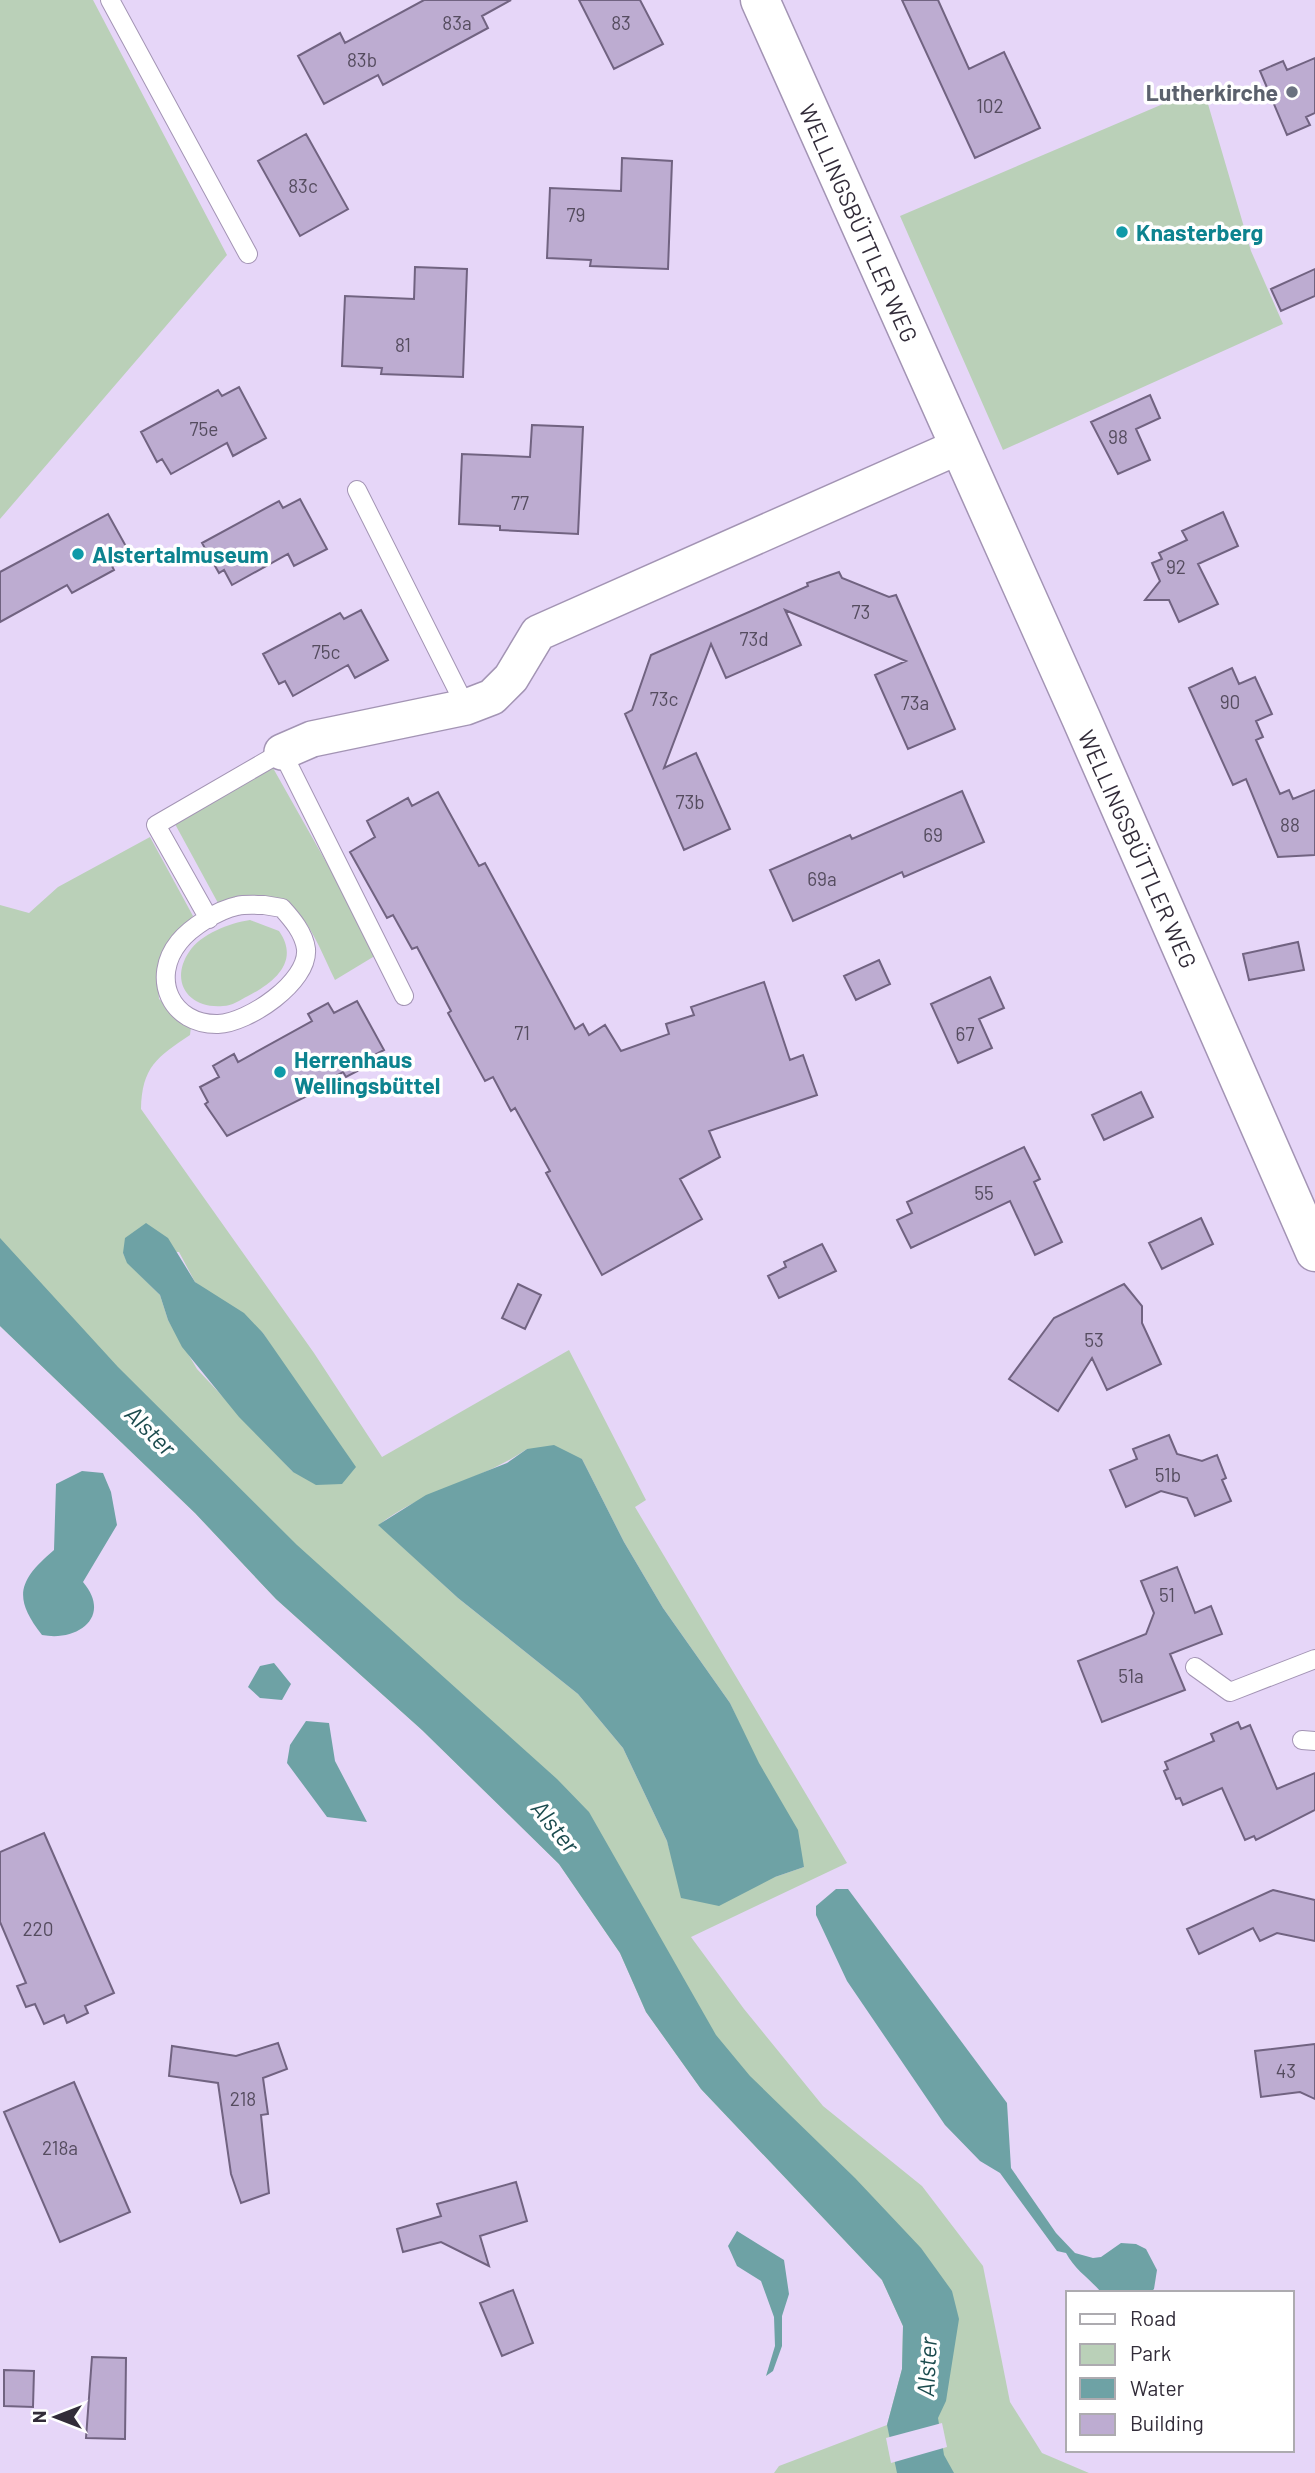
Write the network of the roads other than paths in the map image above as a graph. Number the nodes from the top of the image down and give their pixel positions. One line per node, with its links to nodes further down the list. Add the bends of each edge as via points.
1 (110, 0): 3 (lane)
2 (760, 0): 4 (main road, WELLINGSBÜTTLER WEG)
3 (248, 254)
4 (960, 446): 6 (street, via 538,633 511,678 492,697); 10 (main road, WELLINGSBÜTTLER WEG)
5 (357, 491): 6 (lane)
6 (466, 707): 7 (street, via 312,739)
7 (282, 752): 8 (lane, via 156,825); 9 (lane)
8 (209, 919): 8 (lane, via 184,936 170,954 164,976 172,1002 193,1019 220,1024 262,1008 299,978 306,950 296,924 282,908 237,906)
9 (404, 996)
10 (1315, 1252)
11 (1315, 1659): 12 (lane, via 1230,1692)
12 (1195, 1667)

